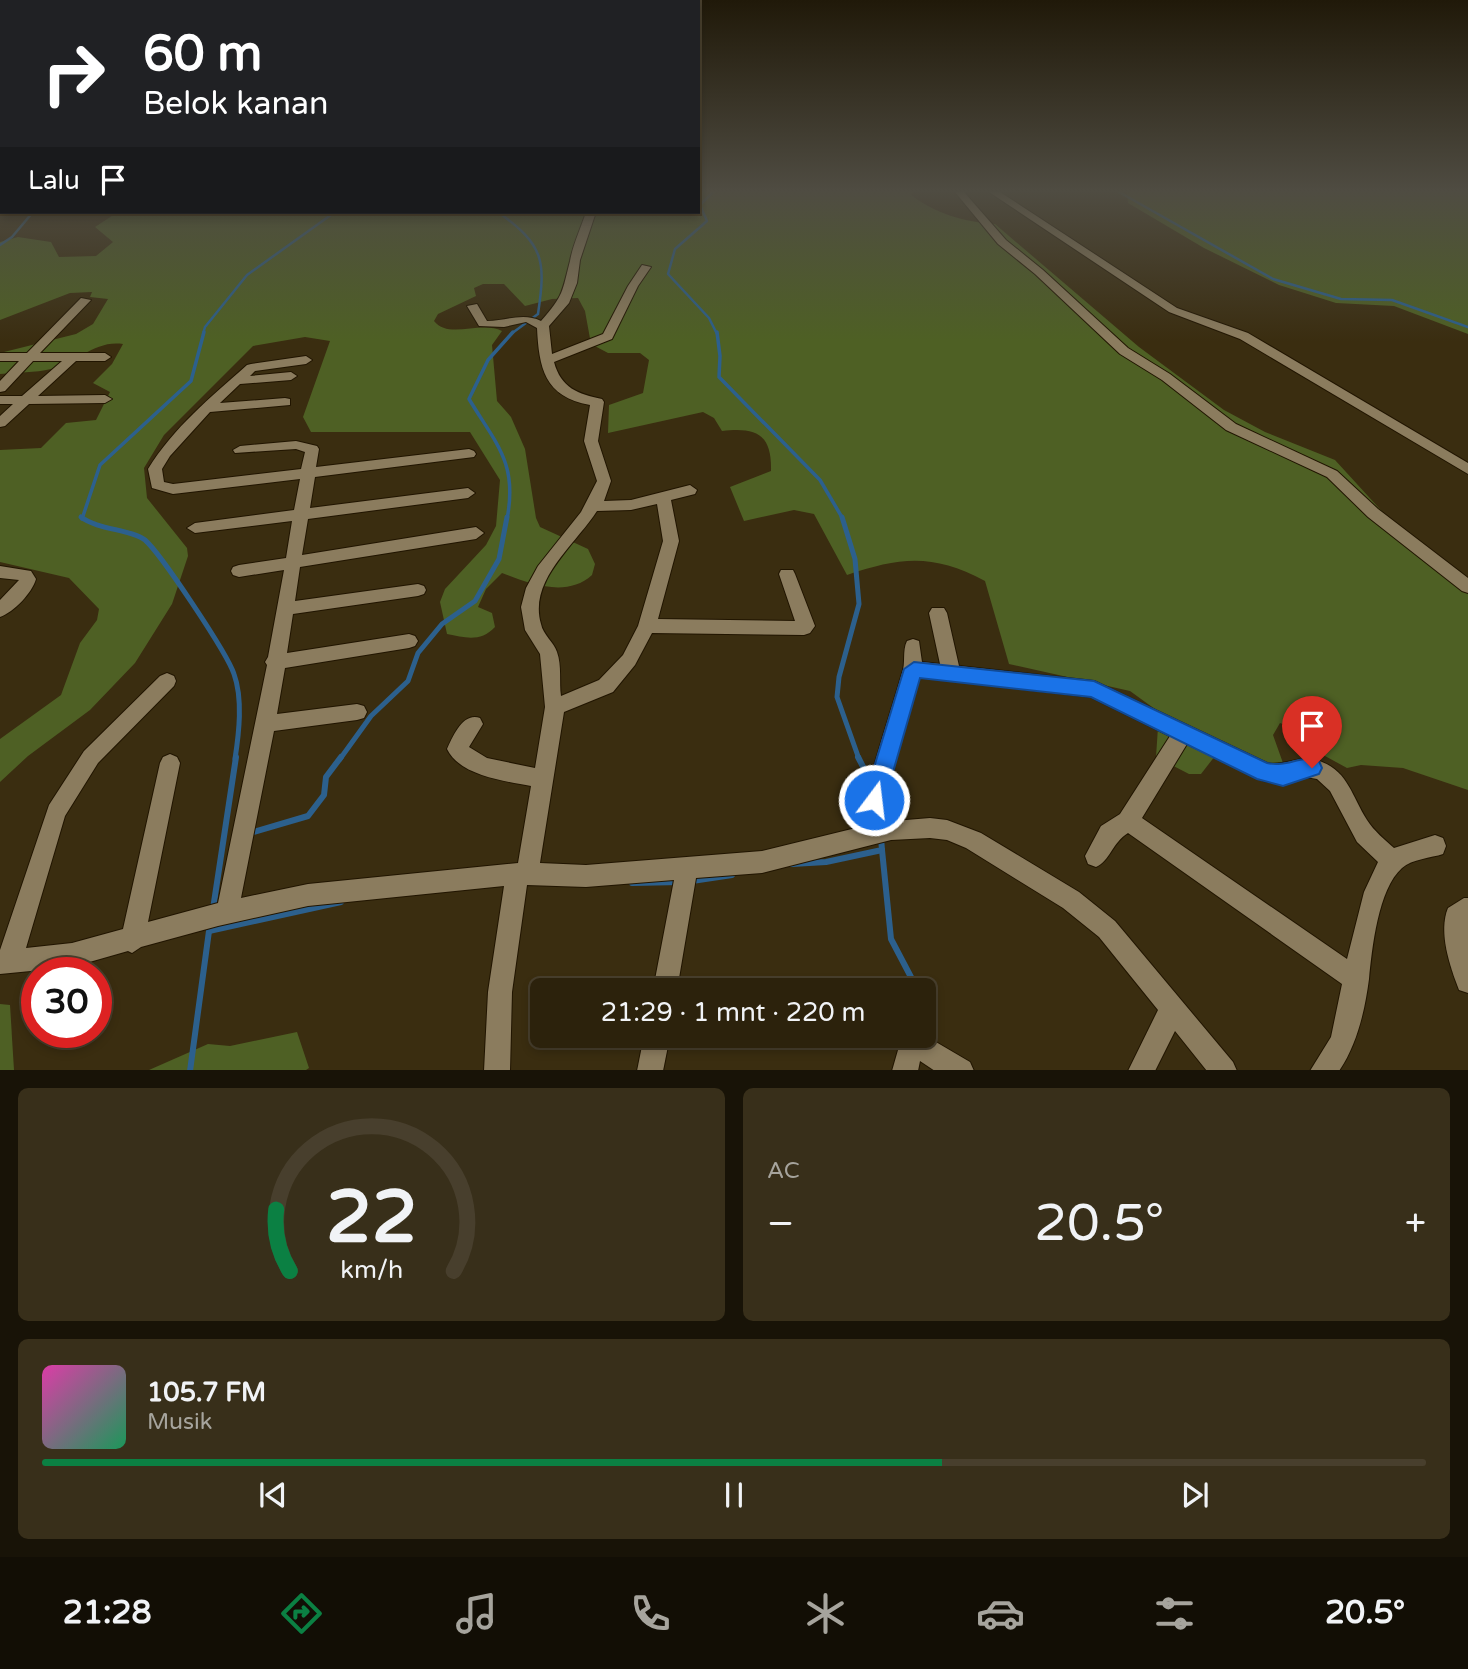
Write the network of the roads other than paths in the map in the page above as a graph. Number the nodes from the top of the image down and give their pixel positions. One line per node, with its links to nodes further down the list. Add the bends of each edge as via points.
1 (581, 242): 7 (street, via 563,303)
2 (1002, 242): 38 (street, via 1124,351 1231,427 1332,474 1373,513)
3 (1070, 242): 25 (street, via 1173,310 1244,336)
4 (646, 267): 13 (street, via 608,336)
5 (85, 300): 10 (street)
6 (473, 306): 7 (street, via 483,324)
7 (535, 322): 13 (street)
8 (0, 357): 10 (street)
9 (105, 357): 11 (street)
10 (32, 358): 11 (street); 16 (street)
11 (72, 358): 19 (street)
12 (306, 360): 15 (street, via 256,365)
13 (545, 361): 30 (street, via 563,392 597,402 591,441 604,481)
14 (291, 376): 15 (street)
15 (236, 381): 21 (street)
16 (0, 388)
17 (105, 399): 19 (street)
18 (0, 400): 19 (street)
19 (27, 400): 22 (street)
20 (285, 402): 21 (street)
21 (205, 408): 26 (street, via 158,463 157,485 173,489)
22 (0, 423)
23 (240, 450): 26 (street, via 305,445 312,449)
24 (469, 454): 26 (street)
25 (1468, 469)
26 (308, 475): 31 (street)
27 (690, 490): 29 (street)
28 (468, 493): 31 (street)
29 (663, 497): 30 (street, via 631,505); 43 (street, via 671,541)
30 (593, 506): 50 (street, via 538,580 531,602 531,626 549,652 549,690)
31 (302, 513): 32 (street); 34 (street)
32 (195, 528)
33 (476, 533): 34 (street)
34 (292, 563): 35 (street); 40 (street)
35 (239, 570)
36 (0, 572): 41 (street, via 28,579)
37 (787, 574): 43 (street, via 806,626 801,629)
38 (1468, 587)
39 (418, 590): 40 (street)
40 (284, 609): 46 (street)
41 (0, 610)
42 (938, 613): 48 (street)
43 (647, 626): 50 (street, via 629,660 607,686)
44 (409, 641): 46 (street)
45 (913, 646): 47 (street)
46 (274, 662): 52 (street)
47 (914, 669): 48 (street); 58 (street, via 876,790)
48 (951, 672): 54 (street, via 1094,689)
49 (167, 681): 67 (street, via 91,757 56,812)
50 (555, 707): 56 (street)
51 (357, 712): 52 (street)
52 (266, 724): 65 (street, via 242,836)
53 (473, 724): 56 (street, via 457,749 463,755 486,766)
54 (1183, 733): 57 (street); 61 (street, via 1276,776 1307,767 1329,775 1365,836)
55 (170, 763): 66 (street)
56 (544, 779): 63 (street)
57 (1128, 821): 60 (street, via 1109,834); 69 (street)
58 (878, 833): 62 (street); 71 (street, via 947,830 973,840 1043,882 1107,929)
59 (1435, 846): 61 (street)
60 (1096, 856)
61 (1393, 861): 69 (street, via 1380,874)
62 (686, 878): 63 (street); 68 (street)
63 (519, 879): 65 (street, via 309,895); 73 (street, via 500,992)
64 (1468, 909): 70 (street, via 1456,916 1455,930)
65 (216, 915): 66 (street)
66 (132, 940): 67 (street, via 72,955)
67 (5, 961)
68 (667, 978)
69 (1357, 980): 79 (street, via 1342,1042)
70 (1468, 981)
71 (1173, 1007): 77 (street); 78 (street)
72 (655, 1048): 74 (street)
73 (497, 1070)
74 (650, 1070)
75 (905, 1070): 76 (street, via 909,1044 916,1043)
76 (961, 1070)
77 (1141, 1070)
78 (1224, 1070)
79 (1323, 1070)

